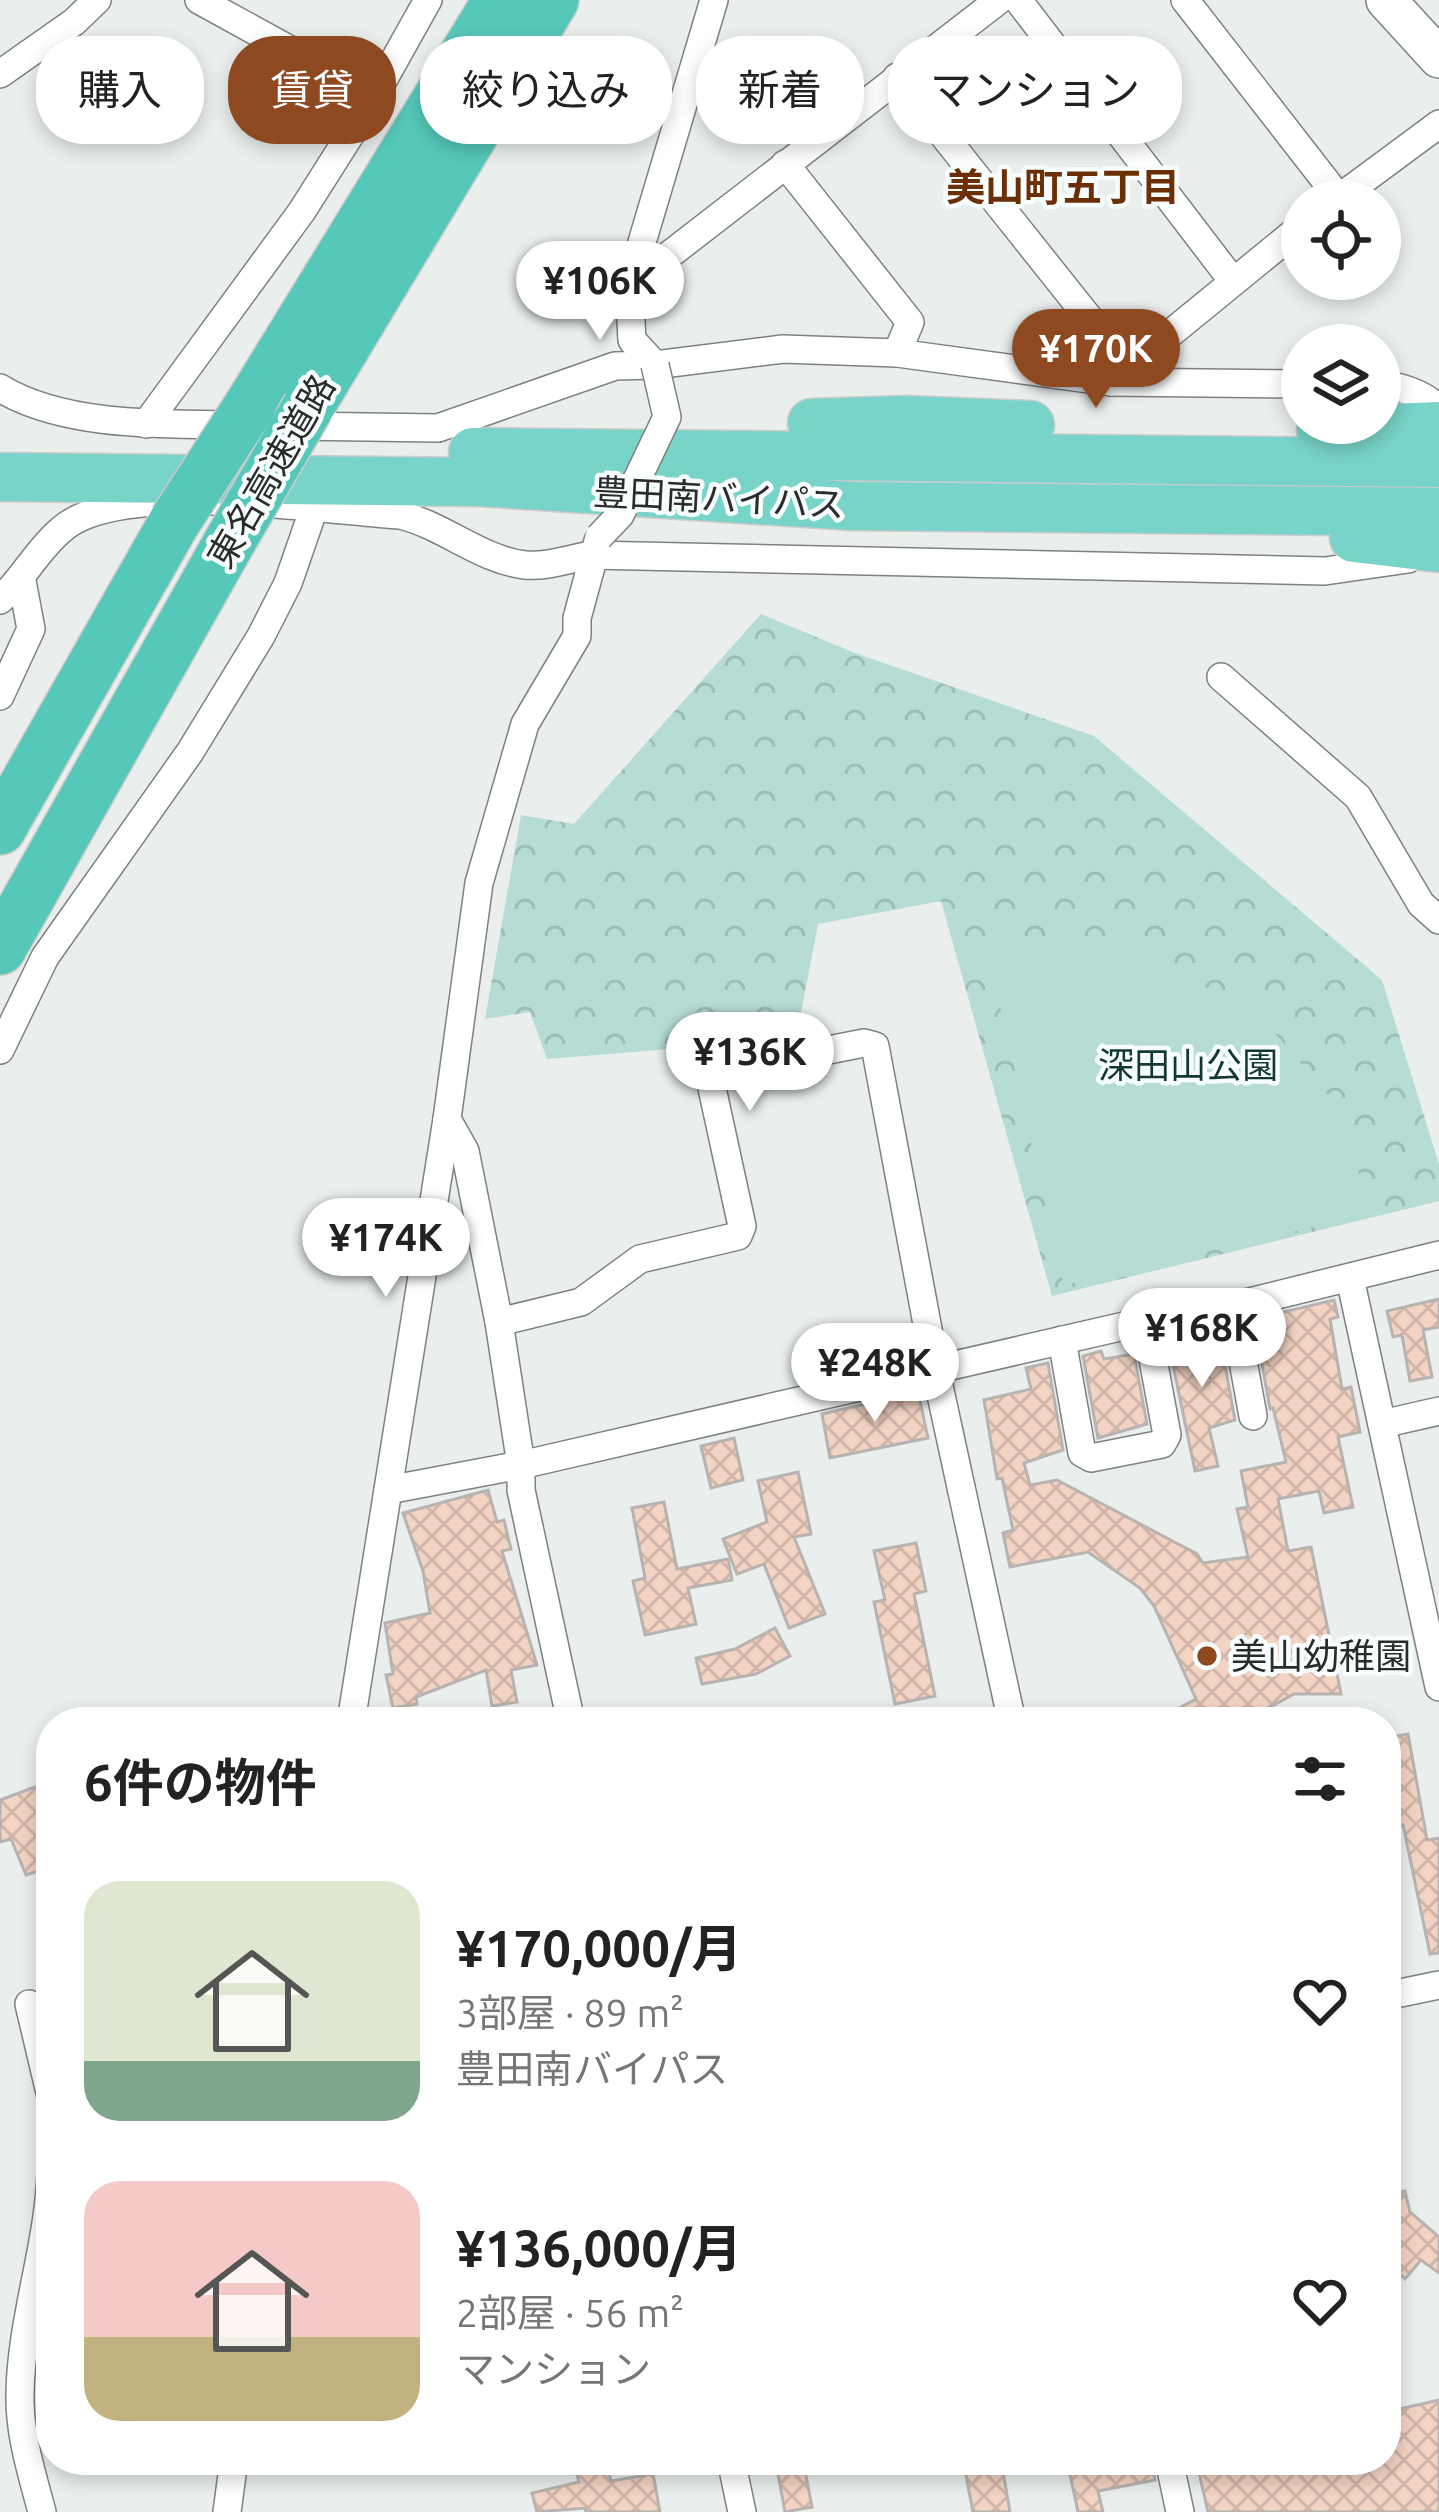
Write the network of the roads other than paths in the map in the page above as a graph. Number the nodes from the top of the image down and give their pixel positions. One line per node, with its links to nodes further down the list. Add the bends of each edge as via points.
1 (98, 0): 15 (street)
2 (199, 0): 11 (street)
3 (428, 0): 13 (street)
4 (500, 0): 47 (highway, 東名高速道路, bridge, via 175,521)
5 (553, 0): 49 (highway, 東名高速道路, bridge, via 308,407)
6 (714, 0): 25 (street)
7 (999, 0): 12 (street)
8 (1018, 0): 24 (street)
9 (1185, 0): 21 (street)
10 (1386, 0): 14 (main road)
11 (264, 36)
12 (951, 36)
13 (396, 57)
14 (1439, 58)
15 (0, 74)
16 (888, 84): 20 (street)
17 (1439, 124): 22 (street)
18 (345, 144): 33 (street)
19 (950, 144): 28 (street, via 1100,332)
20 (785, 164): 25 (street); 26 (street, via 910,322)
21 (1322, 180)
22 (1364, 180)
23 (1281, 242): 24 (street)
24 (1232, 280): 28 (street)
25 (629, 286): 27 (street, via 632,340)
26 (897, 353): 27 (street, via 783,349); 28 (street)
27 (656, 365): 33 (street, via 615,366 439,428); 41 (street, bridge, via 667,417 620,515)
28 (1111, 382): 29 (street)
29 (1281, 384)
30 (0, 388): 33 (street, via 20,401)
31 (1401, 388): 32 (street)
32 (1439, 410)
33 (146, 424)
34 (1439, 426): 36 (highway, via 1267,434 906,420 747,424)
35 (0, 444): 36 (highway, 豊田南バイパス)
36 (527, 453): 37 (highway, 豊田南バイパス)
37 (1439, 463)
38 (0, 476): 41 (highway, 豊田南バイパス, via 479,482)
39 (314, 508): 41 (street, via 428,521 522,565); 43 (street, via 145,501 94,510 62,528); 50 (street, via 261,636 45,957)
40 (1439, 512): 41 (highway, 豊田南バイパス, via 852,506)
41 (601, 528): 42 (street, via 1325,571); 42 (highway, via 712,510 993,530 1341,536); 51 (street, via 577,636 525,724 479,883)
42 (1439, 551)
43 (22, 581): 44 (street); 46 (street, via 32,628)
44 (0, 600)
45 (1221, 677): 48 (street, via 1358,797 1421,904)
46 (0, 696)
47 (0, 829)
48 (1439, 920)
49 (0, 949)
50 (0, 1050)
51 (447, 1119): 56 (street, via 465,1151); 63 (street)
52 (1439, 1255): 53 (street)
53 (1350, 1278): 54 (street); 61 (street)
54 (1233, 1306): 55 (street); 60 (street)
55 (1146, 1321): 57 (street); 57 (street, via 1167,1435 1162,1444 1082,1453)
56 (499, 1322): 58 (street, via 581,1302 640,1259 738,1236 710,1079 864,1043 875,1046); 62 (street)
57 (1062, 1340): 58 (street)
58 (936, 1372): 62 (street); 67 (street)
59 (1439, 1411): 61 (street)
60 (1253, 1416)
61 (1382, 1424): 64 (street)
62 (521, 1465): 63 (street); 66 (street)
63 (388, 1490): 65 (street)
64 (1439, 1688)
65 (353, 1707)
66 (568, 1707)
67 (1009, 1707)
68 (1439, 1985): 69 (street)
69 (1401, 1993)
70 (29, 2005): 71 (street)
71 (36, 2034)
72 (36, 2287): 76 (street, via 20,2396)
73 (232, 2475): 77 (street)
74 (733, 2475): 78 (street)
75 (1172, 2475): 79 (street)
76 (42, 2512)
77 (226, 2512)
78 (742, 2512)
79 (1180, 2512)

